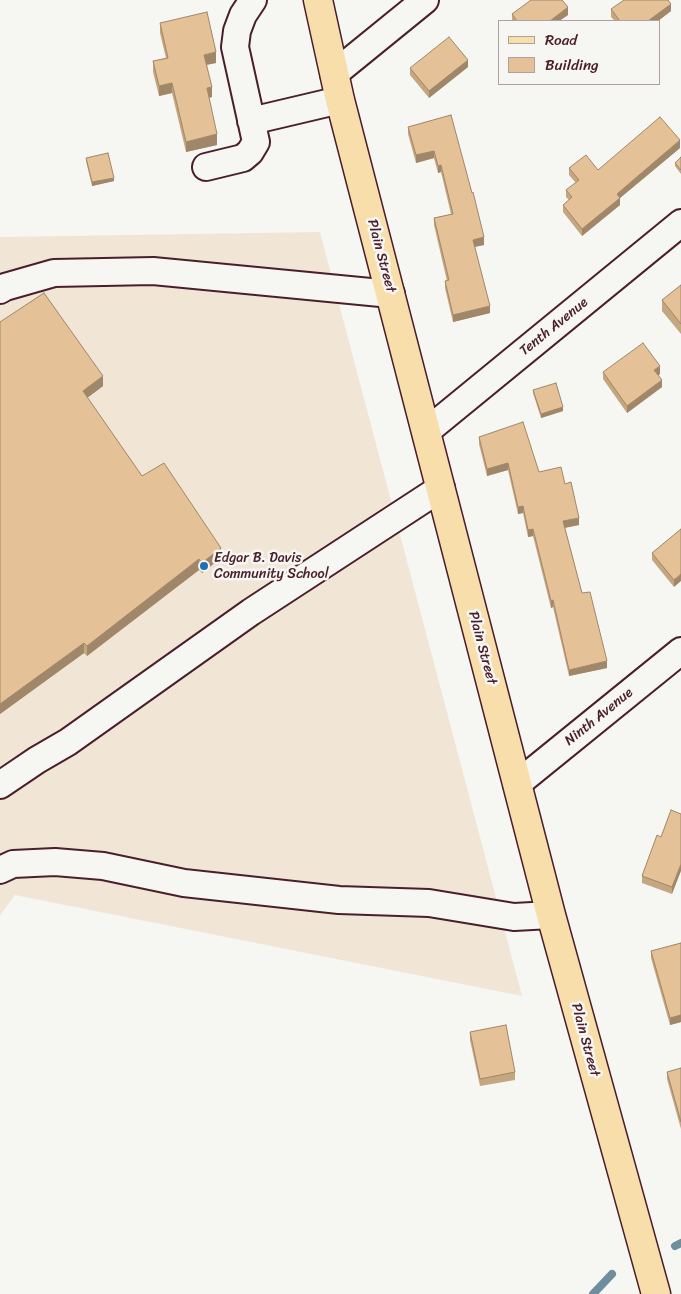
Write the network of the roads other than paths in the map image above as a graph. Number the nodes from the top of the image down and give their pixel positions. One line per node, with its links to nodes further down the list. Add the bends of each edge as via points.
1 (253, 0): 6 (street, via 243,15 235,46)
2 (318, 0): 4 (main road, Plain Street)
3 (426, 0): 4 (street)
4 (334, 74): 5 (main road, Plain Street)
5 (340, 100): 6 (street); 10 (main road, Plain Street)
6 (251, 121): 7 (street, via 256,142 250,152 243,158)
7 (206, 167)
8 (681, 224): 11 (street, Tenth Avenue)
9 (0, 290): 10 (street, via 54,272 152,271)
10 (391, 294): 11 (main road, Plain Street)
11 (426, 431): 12 (main road, Plain Street)
12 (441, 488): 14 (main road, Plain Street); 15 (street, via 251,612 68,742)
13 (681, 650): 14 (street, Ninth Avenue)
14 (517, 784): 17 (main road, Plain Street)
15 (0, 785)
16 (0, 870): 17 (street, via 13,864 55,862 103,866 184,883 339,900 429,903 514,917)
17 (551, 915): 18 (main road, Plain Street)
18 (656, 1294)

